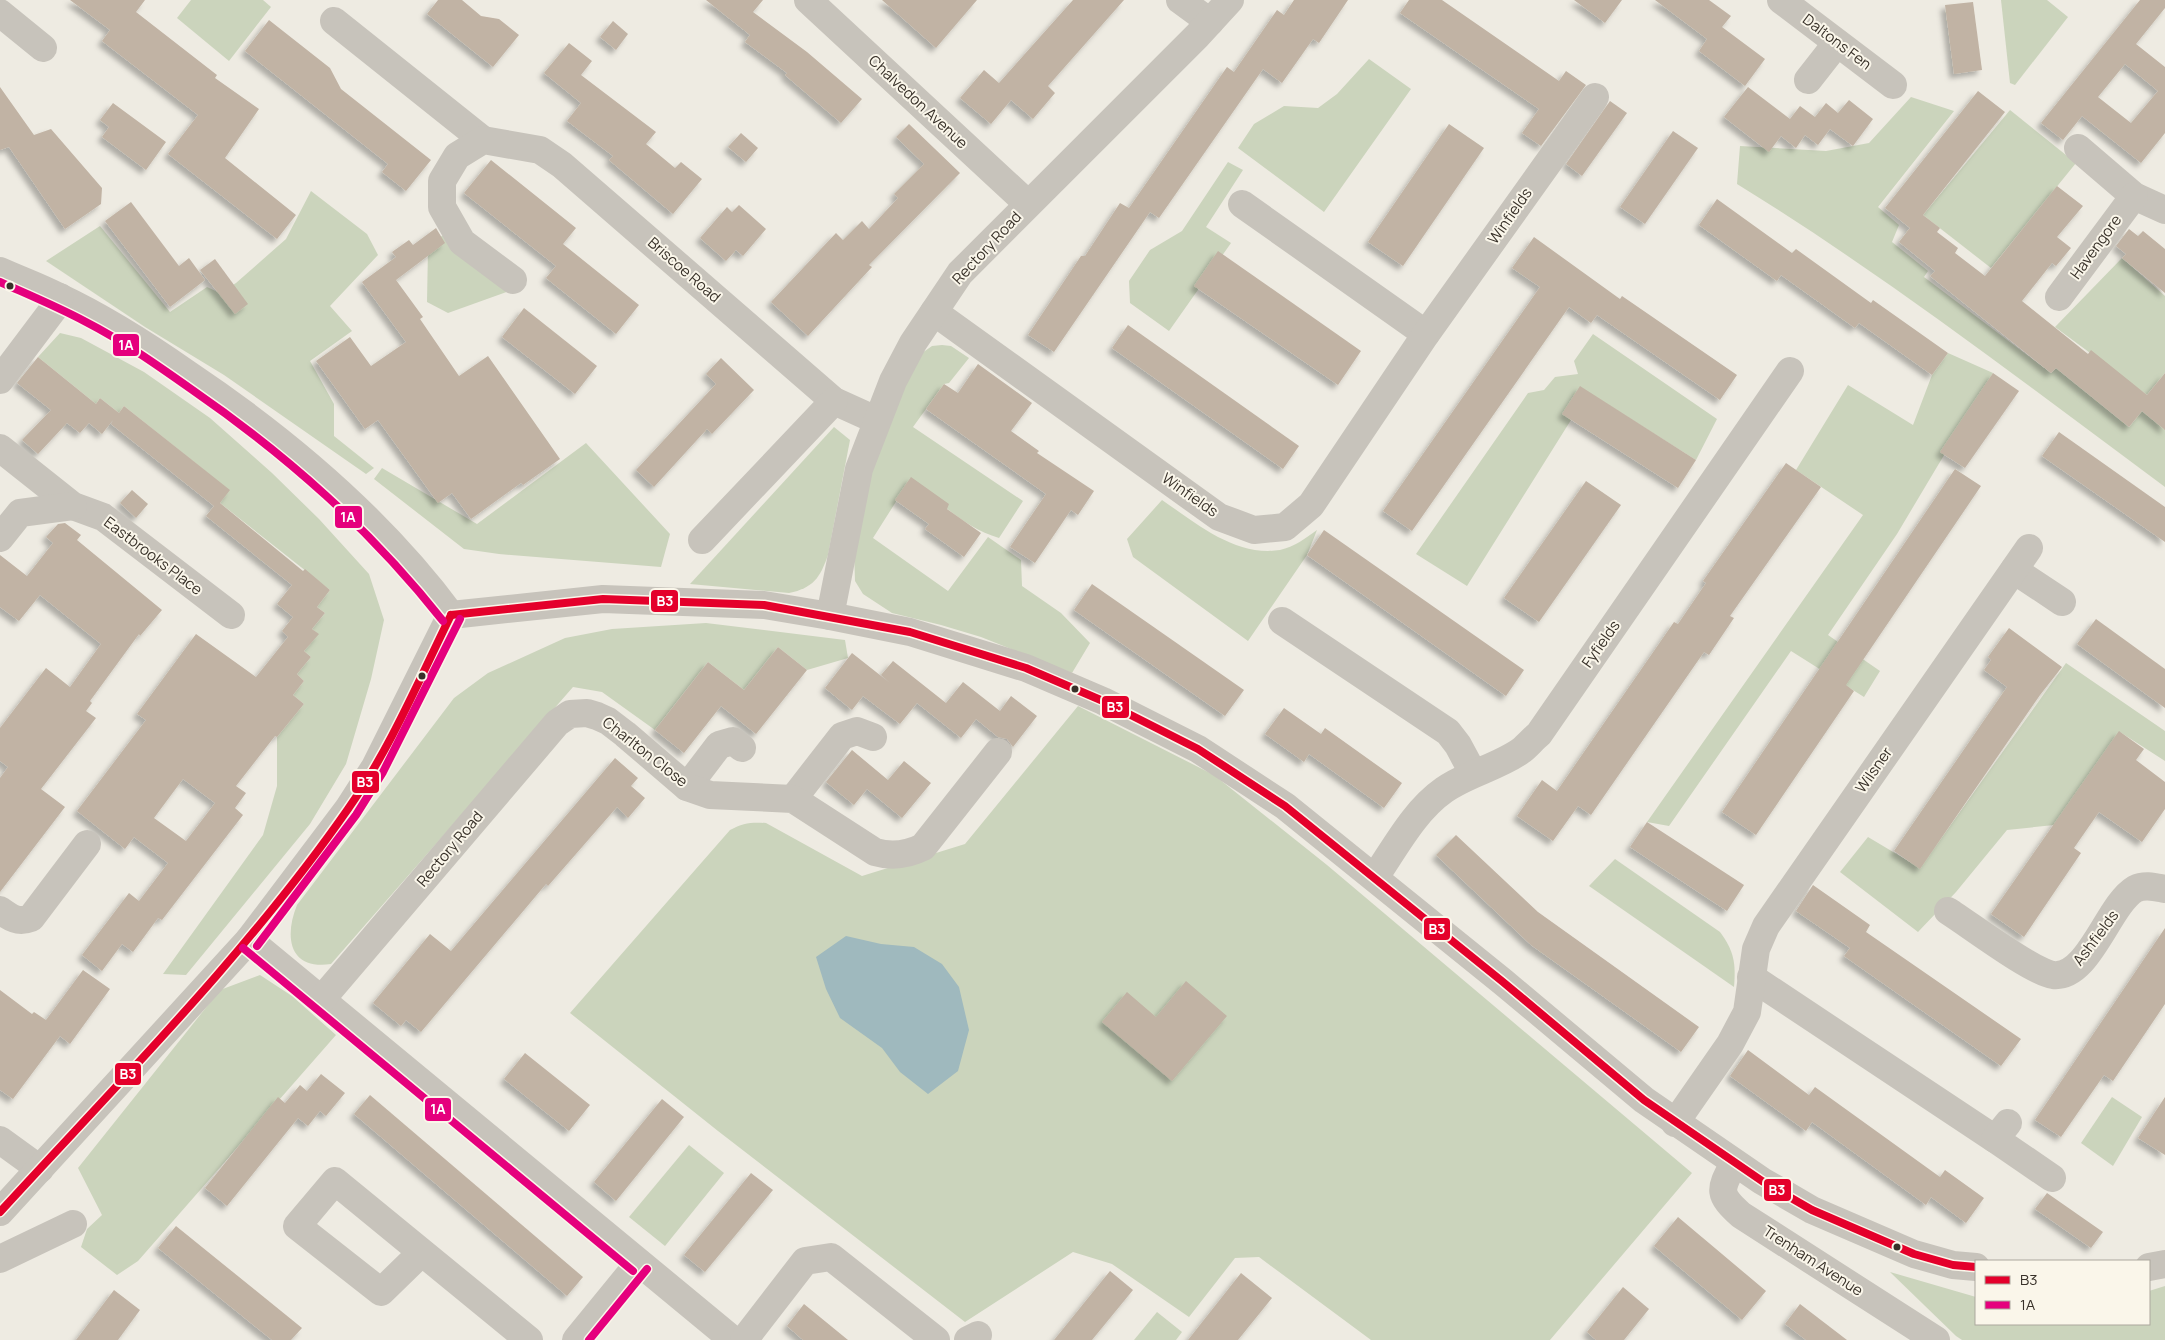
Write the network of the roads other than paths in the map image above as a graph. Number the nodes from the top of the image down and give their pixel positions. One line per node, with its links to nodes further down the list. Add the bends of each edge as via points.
1 (808, 0): 16 (street, Chalvedon Avenue)
2 (1180, 0): 7 (street)
3 (1230, 0): 7 (street, Rectory Road)
4 (1781, 0): 8 (street, Daltons Fen)
5 (0, 13): 9 (street)
6 (334, 21): 13 (street, Briscoe Road)
7 (1210, 22): 16 (street, Rectory Road)
8 (1837, 43): 10 (street); 11 (street, Daltons Fen)
9 (43, 48)
10 (1808, 80)
11 (1893, 85)
12 (1595, 97): 24 (street, Winfields)
13 (483, 140): 20 (street, via 458,156 442,181 442,207 462,242); 27 (street, Briscoe Road, via 540,150 562,165)
14 (2078, 148): 15 (street)
15 (2134, 196): 18 (street); 22 (street, Havengore)
16 (1028, 204): 23 (street, Rectory Road, via 960,273)
17 (1242, 204): 24 (street)
18 (2165, 210)
19 (0, 271): 21 (street)
20 (513, 280)
21 (60, 297): 26 (street); 37 (street, via 160,355 237,406 335,486 421,575)
22 (2059, 297)
23 (934, 312): 24 (street, Winfields, via 1219,517 1254,530 1285,527 1311,505); 28 (street, Rectory Road, via 913,343)
24 (1426, 334)
25 (1790, 370): 44 (street, Fyfields, via 1539,734 1521,750)
26 (0, 380)
27 (834, 401): 28 (street, Briscoe Road); 32 (street)
28 (876, 420): 38 (street, Rectory Road, via 856,478)
29 (0, 448): 30 (street, Eastbrooks Place)
30 (73, 506): 31 (street, via 20,513); 36 (street, Eastbrooks Place, via 103,516)
31 (0, 538)
32 (702, 540)
33 (2029, 548): 34 (street, Wilsner)
34 (2014, 570): 35 (street); 53 (street, Wilsner, via 1766,926 1756,948)
35 (2062, 602)
36 (231, 615)
37 (451, 615): 38 (street, via 603,599 764,605); 52 (street, via 376,767)
38 (830, 616): 48 (street, via 910,632 976,651 1103,701 1198,749 1285,806)
39 (1282, 621): 44 (street, via 1448,732)
40 (587, 713): 45 (street, Charlton Close, via 608,721); 54 (street, Rectory Road, via 570,714 557,723)
41 (873, 737): 46 (street, via 857,731 842,736)
42 (742, 748): 45 (street, via 733,741 719,744)
43 (998, 752): 46 (street, via 923,847 911,853 887,855 875,852)
44 (1473, 773): 48 (street, Fyfields, via 1443,791 1421,812)
45 (687, 786): 46 (street, Charlton Close, via 710,795)
46 (794, 799)
47 (87, 844): 50 (street, via 32,918 13,920)
48 (1375, 877): 55 (street)
49 (2165, 889): 51 (street, Ashfields, via 2148,886 2134,890 2078,966 2067,974 2053,975 2035,968)
50 (0, 910)
51 (1948, 911)
52 (249, 940): 54 (street); 58 (street)
53 (1751, 976): 55 (street, Wilsner, via 1747,1012 1739,1028); 59 (street, via 2002,1131)
54 (321, 1000): 64 (street)
55 (1675, 1123): 57 (street)
56 (0, 1140): 58 (street)
57 (1734, 1163): 66 (street, via 1812,1210 1878,1239 1914,1254); 73 (street, Trenham Avenue, via 1724,1182 1723,1194 1741,1215)
58 (40, 1169): 60 (street)
59 (2052, 1178)
60 (0, 1212)
61 (73, 1224): 63 (street)
62 (421, 1253): 68 (street)
63 (0, 1259)
64 (639, 1263): 69 (street); 70 (street)
65 (2165, 1264): 67 (street)
66 (1975, 1267)
67 (2150, 1267)
68 (529, 1340)
69 (576, 1340)
70 (733, 1340)
71 (744, 1340): 72 (street, via 805,1262 831,1257)
72 (936, 1340)
73 (1936, 1340)

